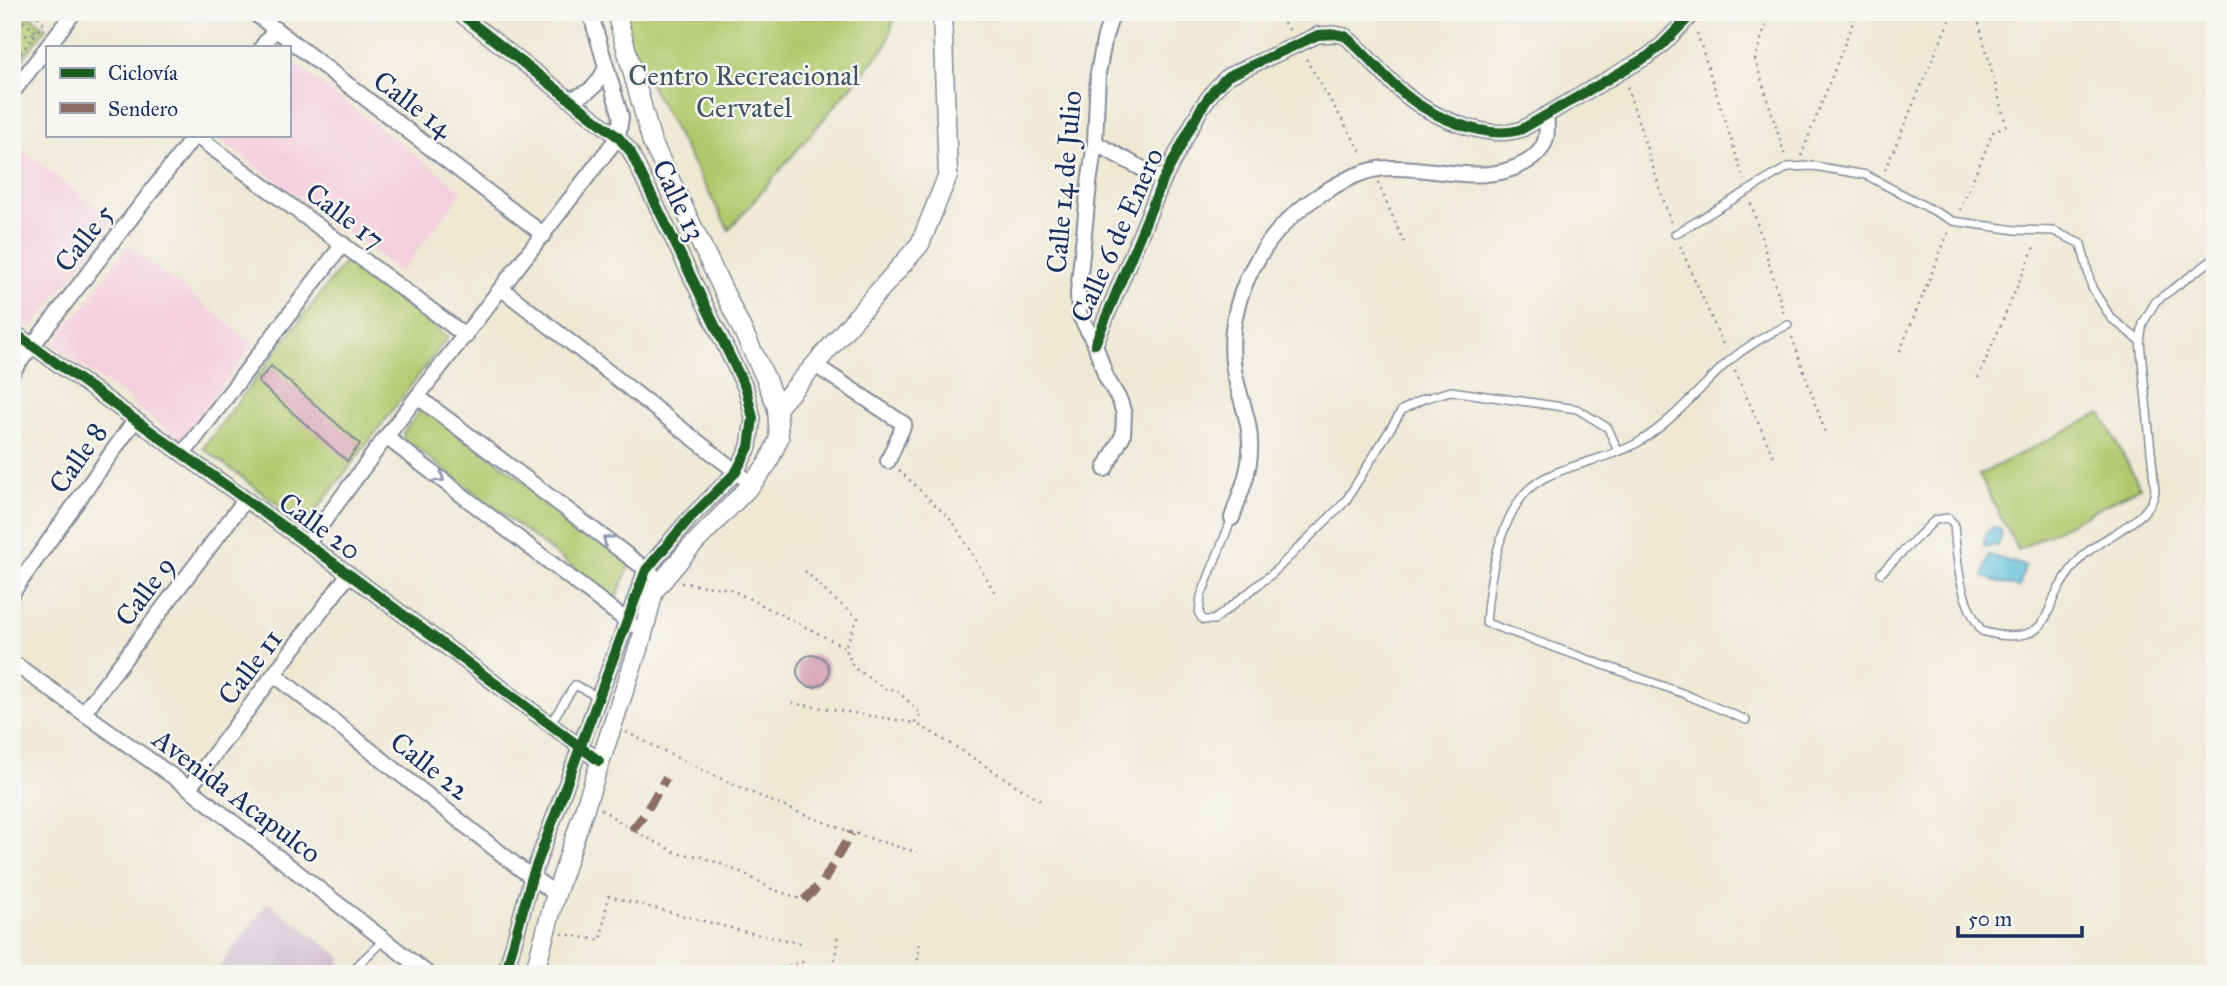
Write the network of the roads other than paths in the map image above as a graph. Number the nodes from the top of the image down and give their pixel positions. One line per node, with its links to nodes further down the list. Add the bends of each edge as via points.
1 (74, 12): 10 (street)
2 (253, 12): 9 (street, Calle 14)
3 (458, 12): 15 (street, Calle 13)
4 (590, 12): 13 (street)
5 (616, 12): 36 (street, via 652,142)
6 (942, 12): 33 (street, via 948,175 920,244)
7 (1113, 12): 20 (street, Calle 14 de Julio, via 1101,53)
8 (1693, 14): 16 (street, Calle 6 de Enero, via 1663,44 1622,73)
9 (275, 29): 11 (street); 23 (street, Calle 14)
10 (47, 46)
11 (263, 46)
12 (46, 48): 14 (street)
13 (606, 67): 15 (street, via 600,83 590,92); 19 (street, via 621,117)
14 (12, 93)
15 (570, 99): 19 (street, Calle 13)
16 (1546, 115): 21 (street, Calle 6 de Enero, via 1514,132 1469,128 1402,92 1345,36 1318,35 1221,82 1201,108); 46 (street, via 1549,133 1542,150 1511,169 1487,174 1372,170 1321,195 1268,243 1244,288 1234,327 1236,381 1248,421 1250,451 1246,480)
17 (194, 136): 32 (street, Calle 5)
18 (196, 136): 24 (street, Calle 17)
19 (618, 136): 23 (street); 43 (street, Calle 13, via 630,151 746,389 754,418 749,447)
20 (1095, 143): 21 (street); 31 (street, Calle 14 de Julio, via 1078,294 1079,314)
21 (1163, 180): 31 (street, Calle 6 de Enero)
22 (1675, 234): 30 (lane, via 1793,167 1866,175 1952,221 2054,231 2081,244 2092,288 2112,318)
23 (544, 235): 26 (street)
24 (343, 244): 29 (street, Calle 17); 40 (street)
25 (2215, 258): 30 (lane, via 2156,300 2143,323)
26 (502, 289): 29 (street); 43 (street)
27 (1788, 325): 39 (lane, via 1761,337 1670,418)
28 (12, 331): 32 (street, Calle 20)
29 (466, 336): 35 (street)
30 (2140, 341): 49 (lane, via 2154,497 2143,514 2100,541 2073,566 2039,627 2021,635 1982,631 1967,606 1954,524 1948,518 1935,520)
31 (1095, 344): 42 (street, Calle 14 de Julio, via 1125,421 1120,443)
32 (32, 345): 34 (street, Calle 5); 37 (street, Calle 20)
33 (815, 365): 36 (street); 41 (street, via 904,424)
34 (12, 372)
35 (418, 397): 38 (street); 48 (street, one-way to 35)
36 (777, 408): 44 (street, via 779,438)
37 (135, 420): 40 (street, Calle 20); 52 (street, Calle 8)
38 (386, 437): 47 (street); 53 (street, one-way to 53)
39 (1618, 451): 46 (lane, via 1608,428 1577,409 1451,391 1423,398 1402,410 1345,502 1273,573 1214,620 1203,621 1201,596); 59 (lane, via 1544,477 1525,493 1505,527 1489,583 1486,623 1682,692)
40 (183, 454): 45 (street, Calle 20)
41 (888, 461)
42 (1105, 468)
43 (736, 472): 44 (street); 48 (street)
44 (752, 484): 51 (street)
45 (245, 500): 47 (street, Calle 20); 58 (street, Calle 9)
46 (1232, 518)
47 (307, 544): 50 (street, Calle 20)
48 (646, 569): 51 (street); 53 (street)
49 (1881, 573)
50 (349, 574): 56 (street, Calle 11); 60 (street, Calle 20)
51 (662, 580): 54 (street, via 654,591)
52 (12, 593)
53 (627, 621): 54 (street); 57 (street)
54 (643, 634): 62 (street)
55 (12, 662): 58 (street, Avenida Acapulco)
56 (275, 675): 63 (street, Calle 11); 64 (street, Calle 22)
57 (598, 697): 60 (lane, via 575,685); 61 (street)
58 (84, 712): 63 (street, Avenida Acapulco)
59 (1745, 720)
60 (550, 724): 61 (street, Calle 20)
61 (582, 748): 62 (street, Calle 20); 64 (street)
62 (599, 761): 65 (street)
63 (189, 788): 66 (street, Avenida Acapulco)
64 (532, 877): 65 (street, Calle 22); 69 (street)
65 (556, 894): 70 (street)
66 (384, 940): 67 (lane); 68 (street, Avenida Acapulco)
67 (348, 974)
68 (428, 974)
69 (505, 974)
70 (534, 974)

